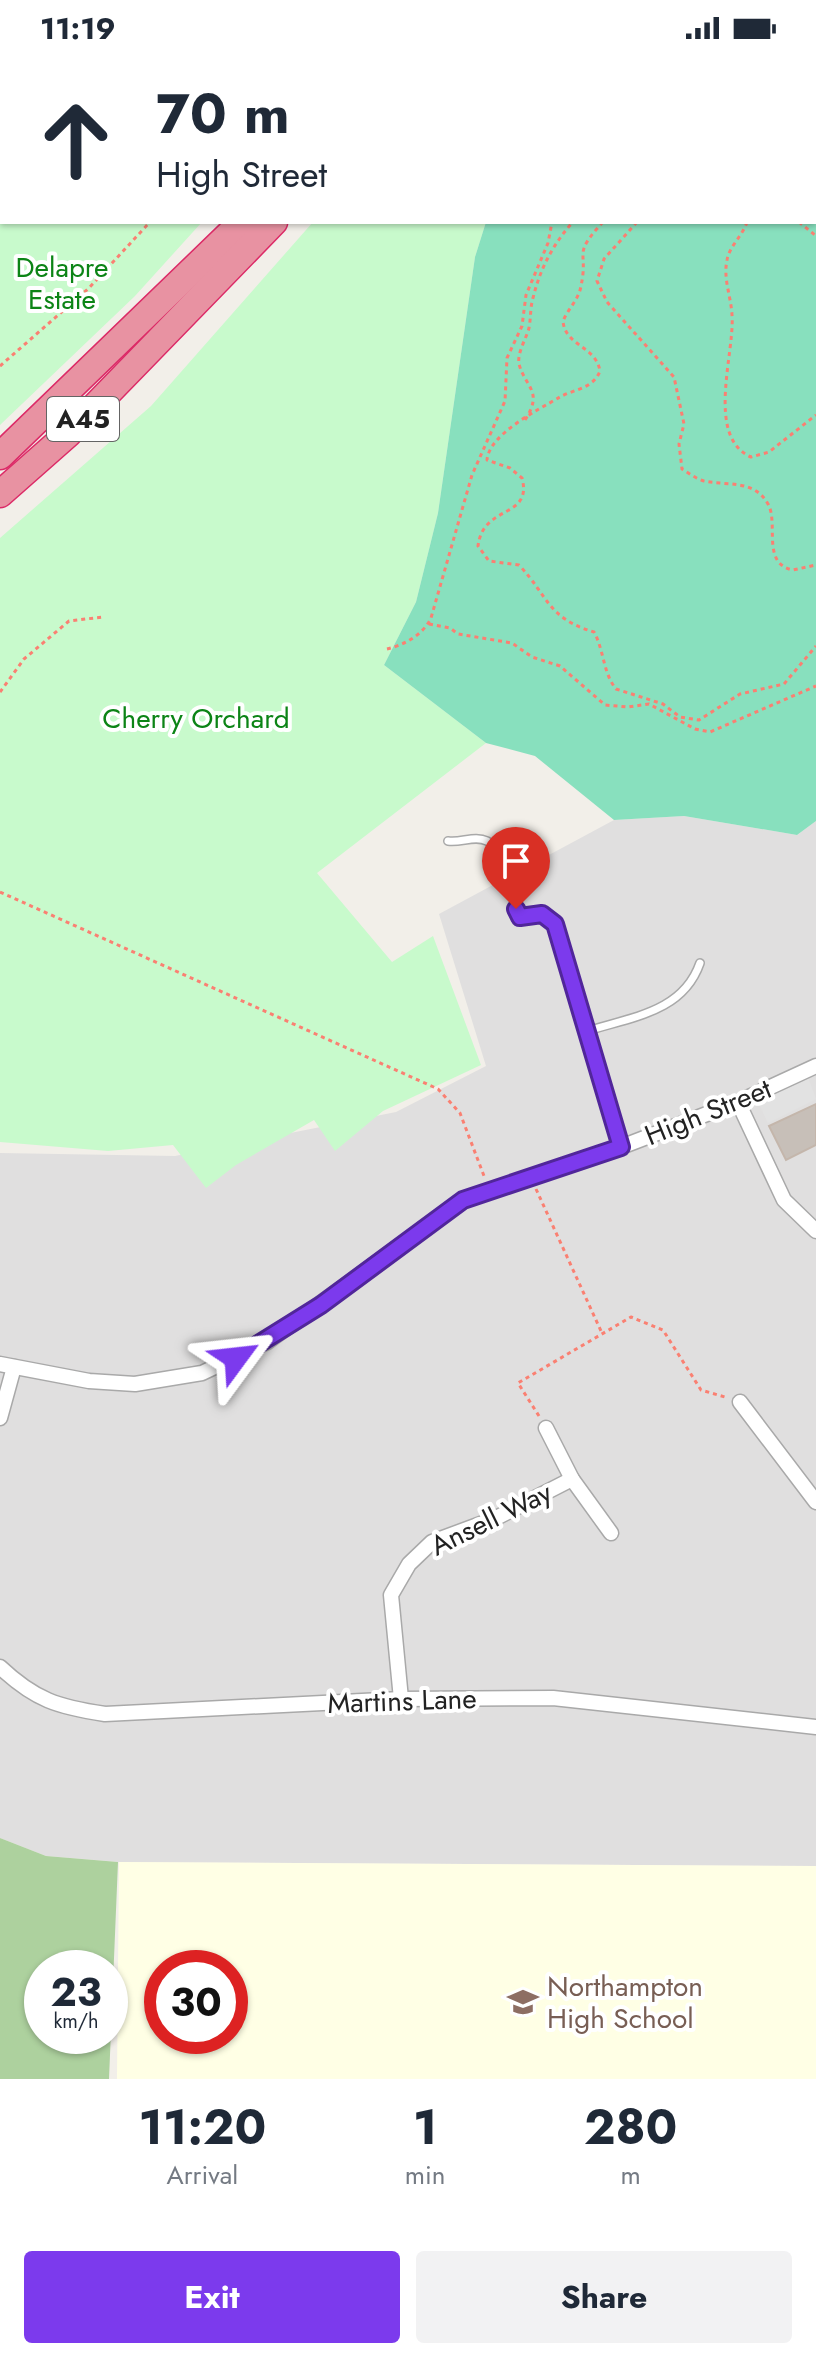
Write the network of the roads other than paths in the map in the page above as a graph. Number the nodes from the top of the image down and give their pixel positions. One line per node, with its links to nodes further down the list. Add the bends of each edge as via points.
1 (240, 224): 3 (highway, A45)
2 (272, 224): 4 (highway, A45, via 68,434)
3 (0, 456)
4 (0, 494)
5 (448, 841): 6 (lane, via 477,838 494,847)
6 (520, 917): 8 (street, via 542,914 555,924)
7 (700, 963): 8 (lane, via 693,983 678,998)
8 (587, 1031): 11 (street)
9 (816, 1066): 10 (street, High Street)
10 (738, 1102): 11 (street, High Street); 12 (street, via 784,1200)
11 (621, 1147): 13 (street, High Street, via 463,1200 267,1342 202,1373 135,1384)
12 (816, 1231)
13 (7, 1365): 15 (street)
14 (740, 1402): 18 (street)
15 (0, 1418)
16 (546, 1428): 17 (street, Ansell Way)
17 (572, 1479): 19 (street, Ansell Way); 21 (street, Ansell Way, via 494,1519 432,1542 409,1564 391,1595)
18 (816, 1502)
19 (611, 1533)
20 (0, 1667): 21 (street, Martins Lane, via 24,1689 60,1708 105,1714)
21 (401, 1699): 22 (street, Martins Lane, via 553,1698)
22 (816, 1727)

